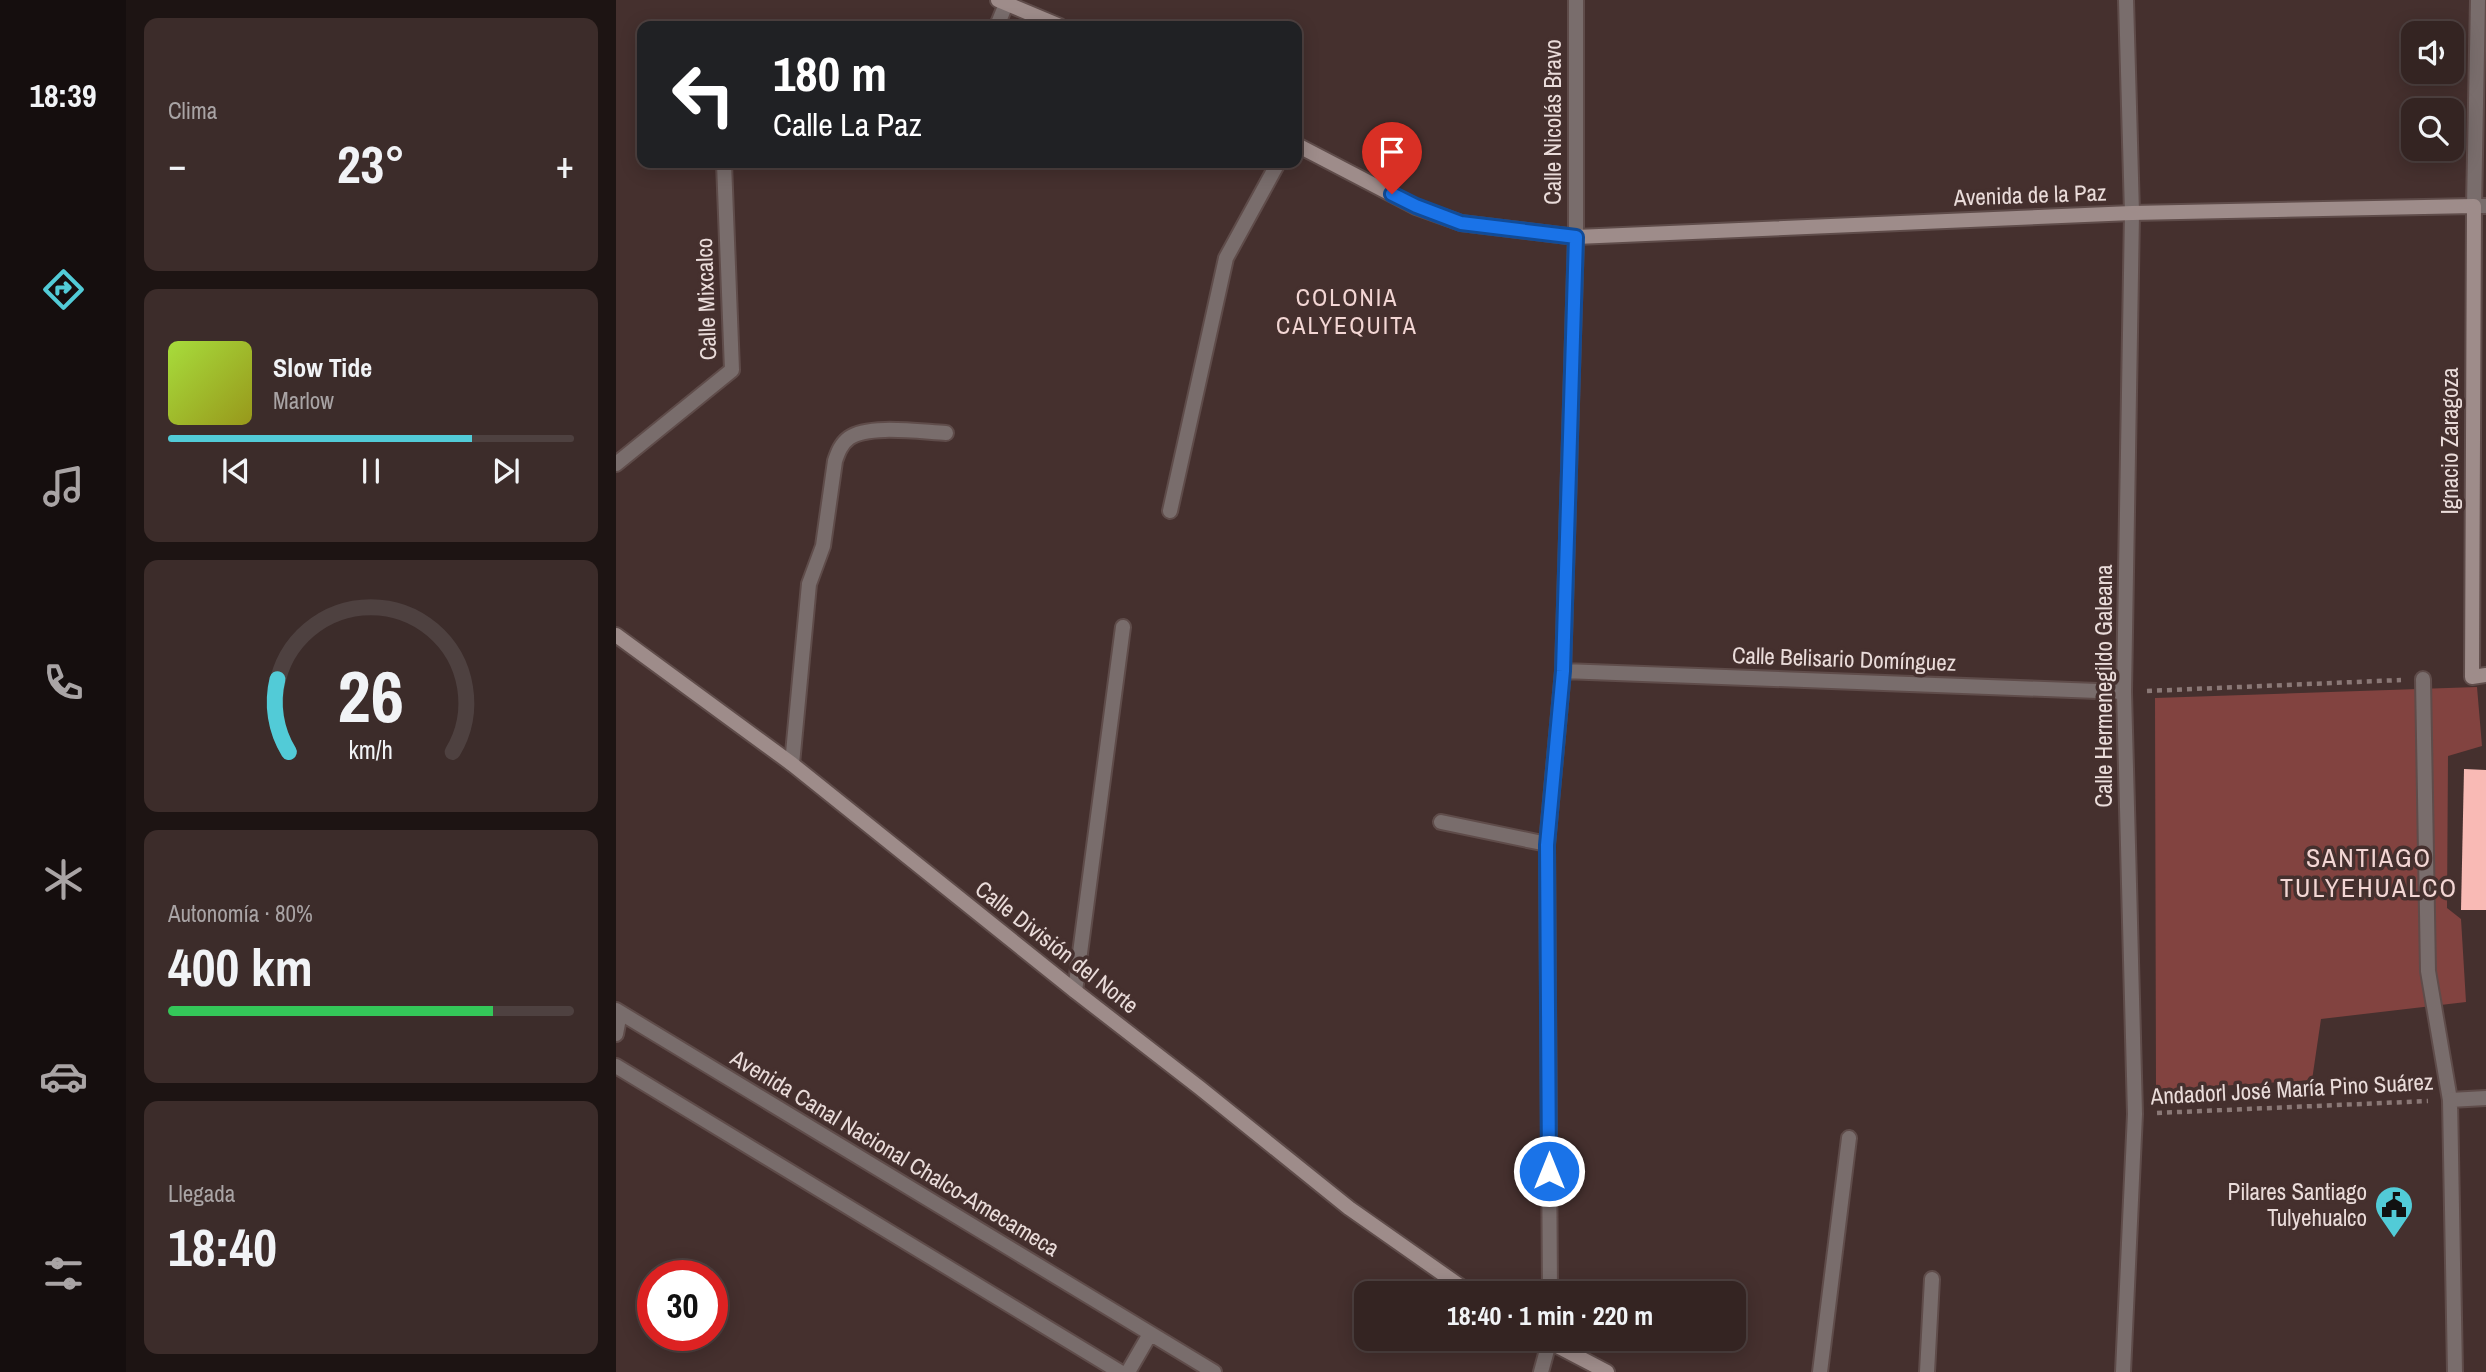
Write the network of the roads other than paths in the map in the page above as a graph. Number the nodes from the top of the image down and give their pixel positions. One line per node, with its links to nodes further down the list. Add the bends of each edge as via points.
1 (1576, 0): 12 (street, Calle Nicolás Bravo)
2 (2126, 0): 11 (street, Calle Hermenegildo Galeana)
3 (2478, 0): 10 (street)
4 (1002, 2): 5 (street); 6 (main road)
5 (998, 21)
6 (1048, 21)
7 (1302, 148): 12 (main road, Avenida de la Paz, via 1416,206 1461,223)
8 (724, 168): 14 (street, Calle Mixcalco, via 732,370)
9 (1275, 168): 15 (street, via 1226,258)
10 (2480, 206): 11 (main road, Avenida de la Paz); 19 (main road, Ignacio Zaragoza)
11 (2132, 213): 12 (main road, Avenida de la Paz); 21 (street, Calle Hermenegildo Galeana)
12 (1576, 237): 18 (street, Calle Nicolás Bravo)
13 (946, 433): 22 (street, via 872,430 848,438 839,448 823,546 809,584)
14 (616, 464)
15 (1170, 511)
16 (1123, 627): 25 (street)
17 (616, 635): 22 (main road, Calle División del Norte)
18 (1563, 671): 21 (street, Calle Belisario Domínguez); 24 (street, Calle Nicolás Bravo)
19 (2479, 676)
20 (2423, 679): 30 (street, via 2428,971)
21 (2124, 692): 45 (street, Calle Hermenegildo Galeana, via 2135,1114)
22 (792, 764): 25 (main road, Calle División del Norte)
23 (1441, 822): 24 (street)
24 (1547, 845): 34 (street, Calle Nicolás Bravo)
25 (1075, 991): 33 (main road, Calle División del Norte, via 1349,1208)
26 (618, 1012): 27 (street); 35 (street, Avenida Canal Nacional Chalco-Amecameca)
27 (616, 1034)
28 (616, 1066): 38 (street)
29 (2486, 1098): 30 (street)
30 (2450, 1100): 46 (street)
31 (1849, 1138): 43 (street)
32 (1932, 1279): 44 (street)
33 (1453, 1281)
34 (1550, 1281)
35 (1150, 1334): 39 (street); 40 (street, Avenida Canal Nacional Chalco-Amecameca)
36 (1546, 1351): 41 (street)
37 (1568, 1351): 42 (main road)
38 (1120, 1372)
39 (1128, 1372)
40 (1214, 1372)
41 (1541, 1372)
42 (1607, 1372)
43 (1820, 1372)
44 (1927, 1372)
45 (2123, 1372)
46 (2455, 1372)

